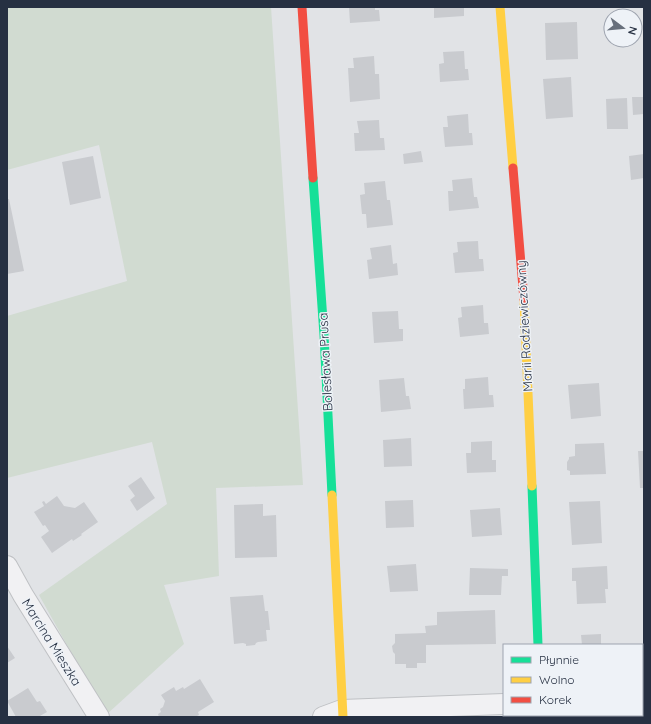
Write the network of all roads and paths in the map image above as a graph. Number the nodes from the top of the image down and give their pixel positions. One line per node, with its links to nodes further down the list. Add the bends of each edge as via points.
1 (302, 7): 6 (street, Bolesława Prusa, via 324,335)
2 (500, 7): 4 (street, Marii Rodziewiczówny, via 525,310)
3 (7, 566): 7 (street, Marcina Mieszka)
4 (538, 644)
5 (503, 704): 6 (street)
6 (343, 713): 8 (street)
7 (98, 717)
8 (323, 717)

